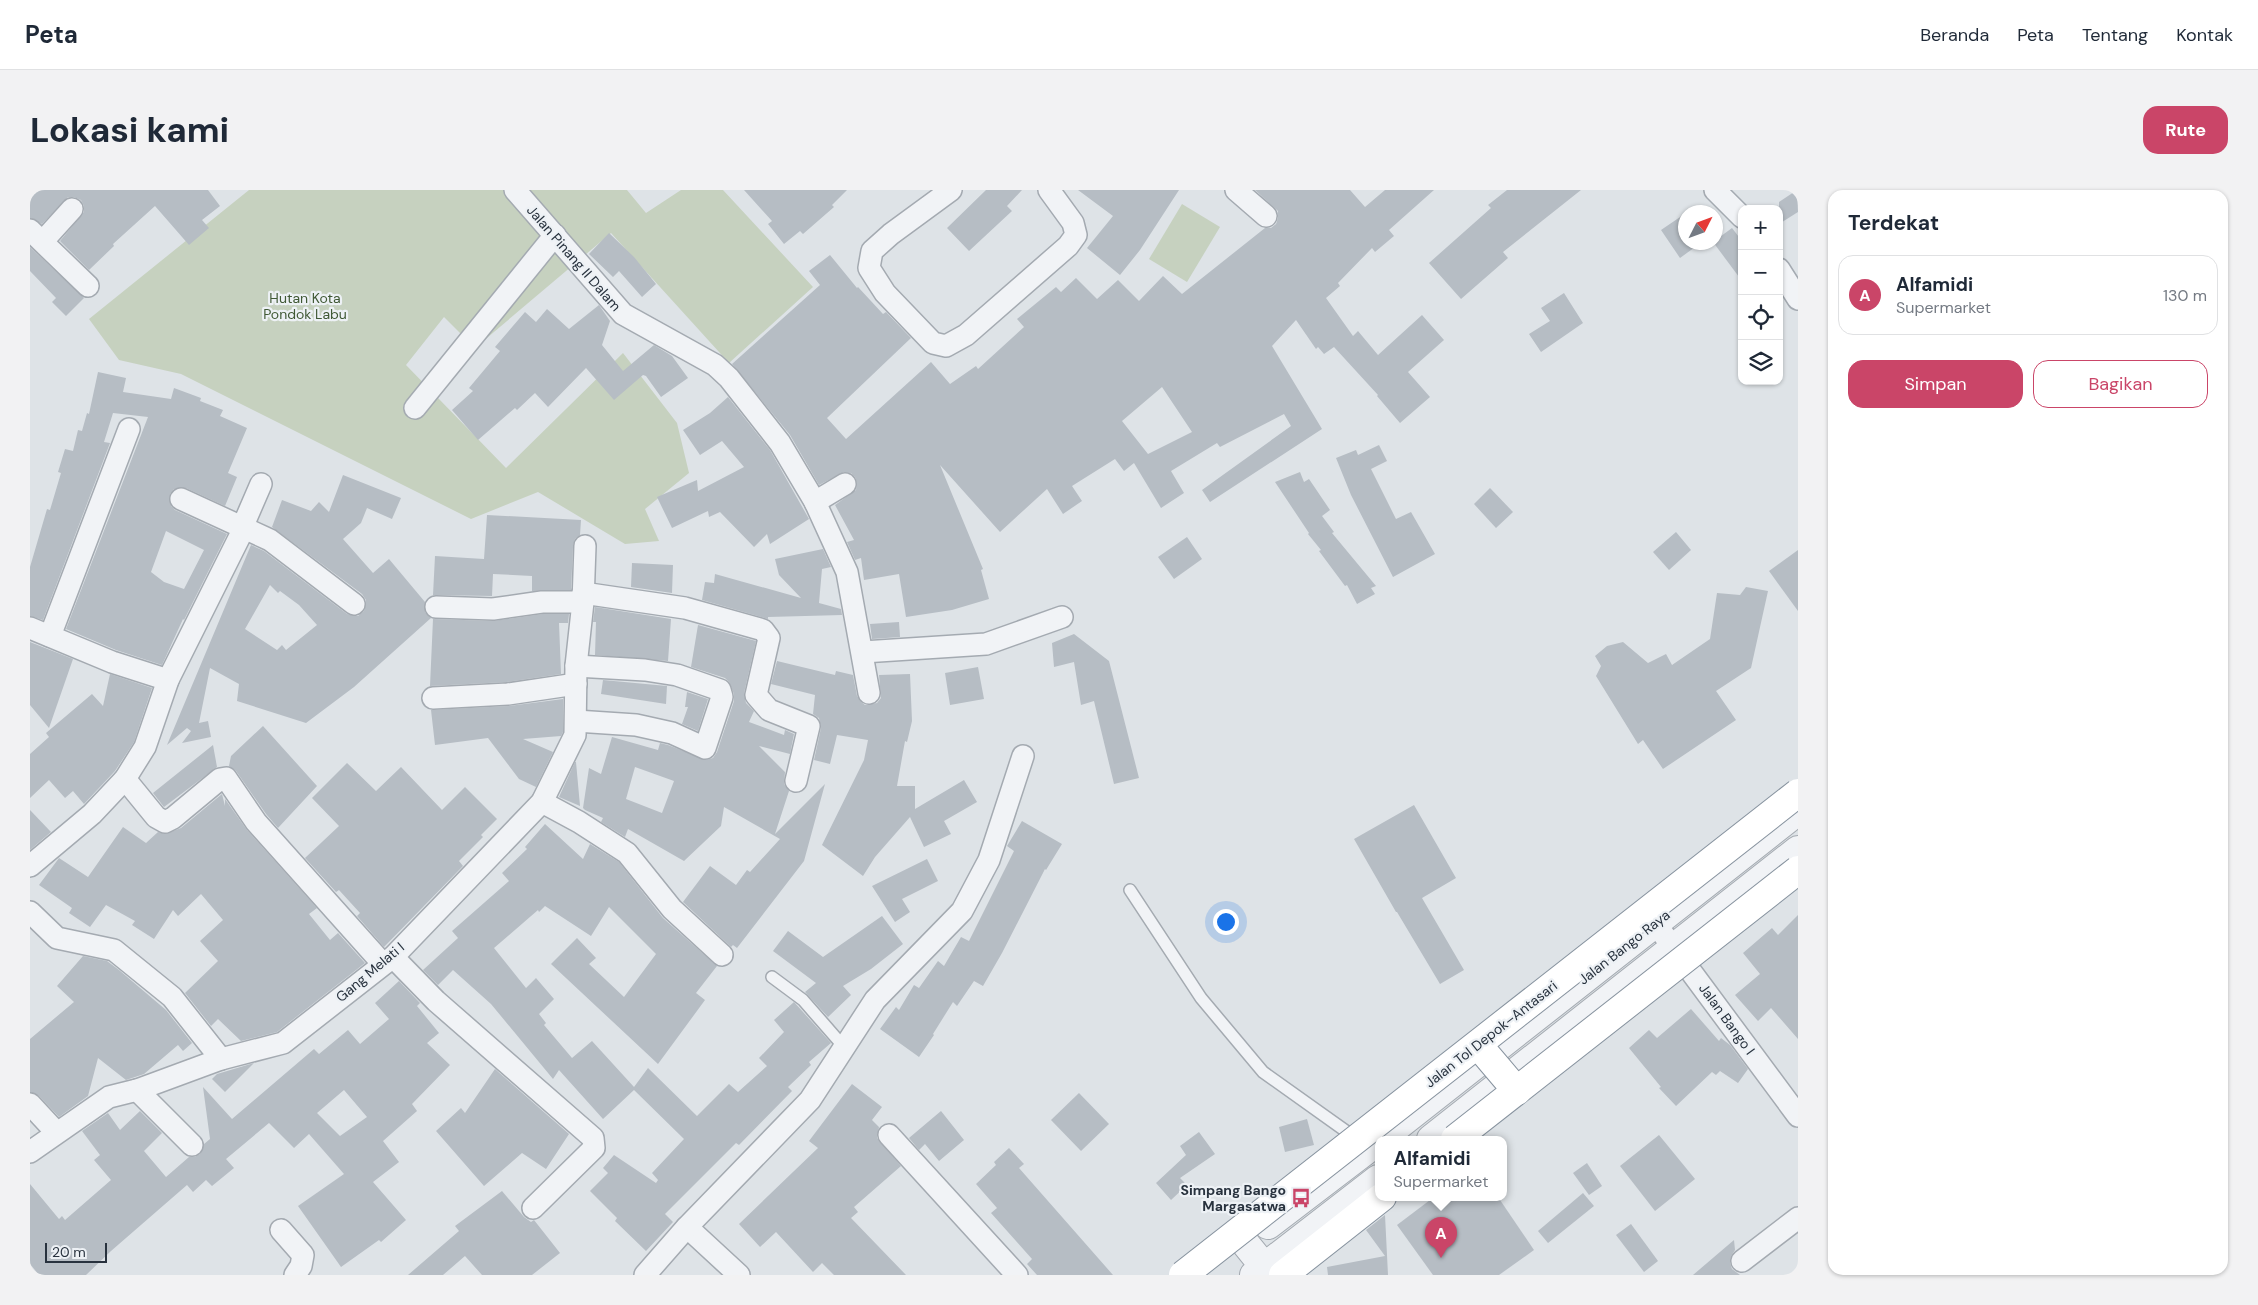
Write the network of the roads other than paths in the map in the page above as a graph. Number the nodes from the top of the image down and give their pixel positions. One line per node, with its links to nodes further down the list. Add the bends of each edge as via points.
1 (516, 190): 9 (street, Jalan Pinang II Dalam)
2 (951, 190): 3 (street, via 872,251 869,268 885,293 933,343 946,346 966,335 1068,246 1076,234 1073,222)
3 (1049, 190)
4 (1236, 190): 8 (street)
5 (1715, 190): 7 (street)
6 (72, 209): 10 (street)
7 (1738, 213)
8 (1266, 216)
9 (556, 235): 14 (street); 19 (street, Jalan Pinang II Dalam, via 623,314 715,365 729,378 780,443)
10 (35, 237): 12 (street)
11 (1783, 275): 13 (street)
12 (88, 286)
13 (1798, 299)
14 (415, 408)
15 (129, 429): 27 (street)
16 (261, 484): 20 (street)
17 (845, 484): 19 (street)
18 (181, 499): 20 (street)
19 (815, 502): 28 (street, Jalan Pinang II Dalam, via 848,572)
20 (243, 530): 23 (street, via 270,540); 30 (street)
21 (585, 546): 22 (street, Gang Melati I)
22 (583, 597): 24 (street, via 493,609); 29 (street, Gang Melati I); 36 (street, via 684,608 763,630 769,638 756,695 769,710 809,726)
23 (354, 604)
24 (436, 607)
25 (1062, 617): 28 (street, via 986,644)
26 (30, 628): 27 (street)
27 (50, 636): 30 (street, via 112,662)
28 (863, 652): 31 (street, Jalan Pinang II Dalam)
29 (576, 675): 32 (street, via 508,694); 33 (street, Gang Melati I); 33 (street, via 645,670 677,674 720,690 722,694 705,748 672,733 636,725)
30 (168, 680): 35 (street, via 145,747)
31 (869, 693)
32 (433, 698)
33 (576, 722): 38 (street, Gang Melati I, via 575,735)
34 (1023, 756): 50 (street, via 989,860 962,911 874,1000)
35 (125, 779): 41 (street, via 92,814); 48 (street, via 156,817 165,822 220,778 226,778 256,822)
36 (796, 781)
37 (1798, 793): 51 (highway, Jalan Tol Depok–Antasari, bridge)
38 (542, 802): 47 (street, via 627,853 672,909); 48 (street, Gang Melati I)
39 (1798, 811): 45 (street, Jalan Bango Raya)
40 (1798, 850): 46 (street)
41 (30, 866)
42 (1798, 870): 54 (highway, bridge)
43 (1130, 890): 62 (lane, via 1201,998 1262,1072)
44 (30, 912): 52 (street, via 57,938 114,950 172,997)
45 (1655, 923): 46 (street, Jalan Bango I); 51 (street, Jalan Bango Raya)
46 (1674, 948): 54 (street); 56 (street, Jalan Bango I)
47 (722, 955)
48 (388, 960): 52 (street, Gang Melati I, via 283,1043); 68 (street, via 593,1138 594,1148)
49 (772, 977): 50 (lane, via 803,1000)
50 (844, 1047): 70 (street, via 810,1100)
51 (1476, 1056): 54 (highway, bridge); 59 (street, Jalan Bango Raya); 79 (highway, Jalan Tol Depok–Antasari, bridge)
52 (221, 1059): 53 (street, Gang Melati I)
53 (137, 1090): 57 (street, Gang Melati I, via 109,1097); 64 (street)
54 (1505, 1091): 60 (street); 61 (highway, bridge)
55 (30, 1104): 57 (street)
56 (1798, 1116)
57 (56, 1132): 65 (street, Gang Melati I)
58 (889, 1134): 78 (street)
59 (1384, 1136)
60 (1436, 1136)
61 (1459, 1136)
62 (1375, 1142)
63 (1375, 1144): 72 (street, Jalan Bango Raya)
64 (192, 1145)
65 (30, 1152)
66 (1375, 1182): 74 (street)
67 (1376, 1201): 74 (highway)
68 (533, 1208)
69 (1798, 1218): 73 (street)
70 (687, 1227): 76 (street); 77 (street)
71 (280, 1230): 75 (street, via 302,1255 301,1266)
72 (1245, 1242): 74 (street); 80 (street, Jalan Bango Raya)
73 (1742, 1261)
74 (1268, 1273)
75 (295, 1275)
76 (646, 1275)
77 (739, 1275)
78 (1017, 1275)
79 (1183, 1275)
80 (1204, 1275)

